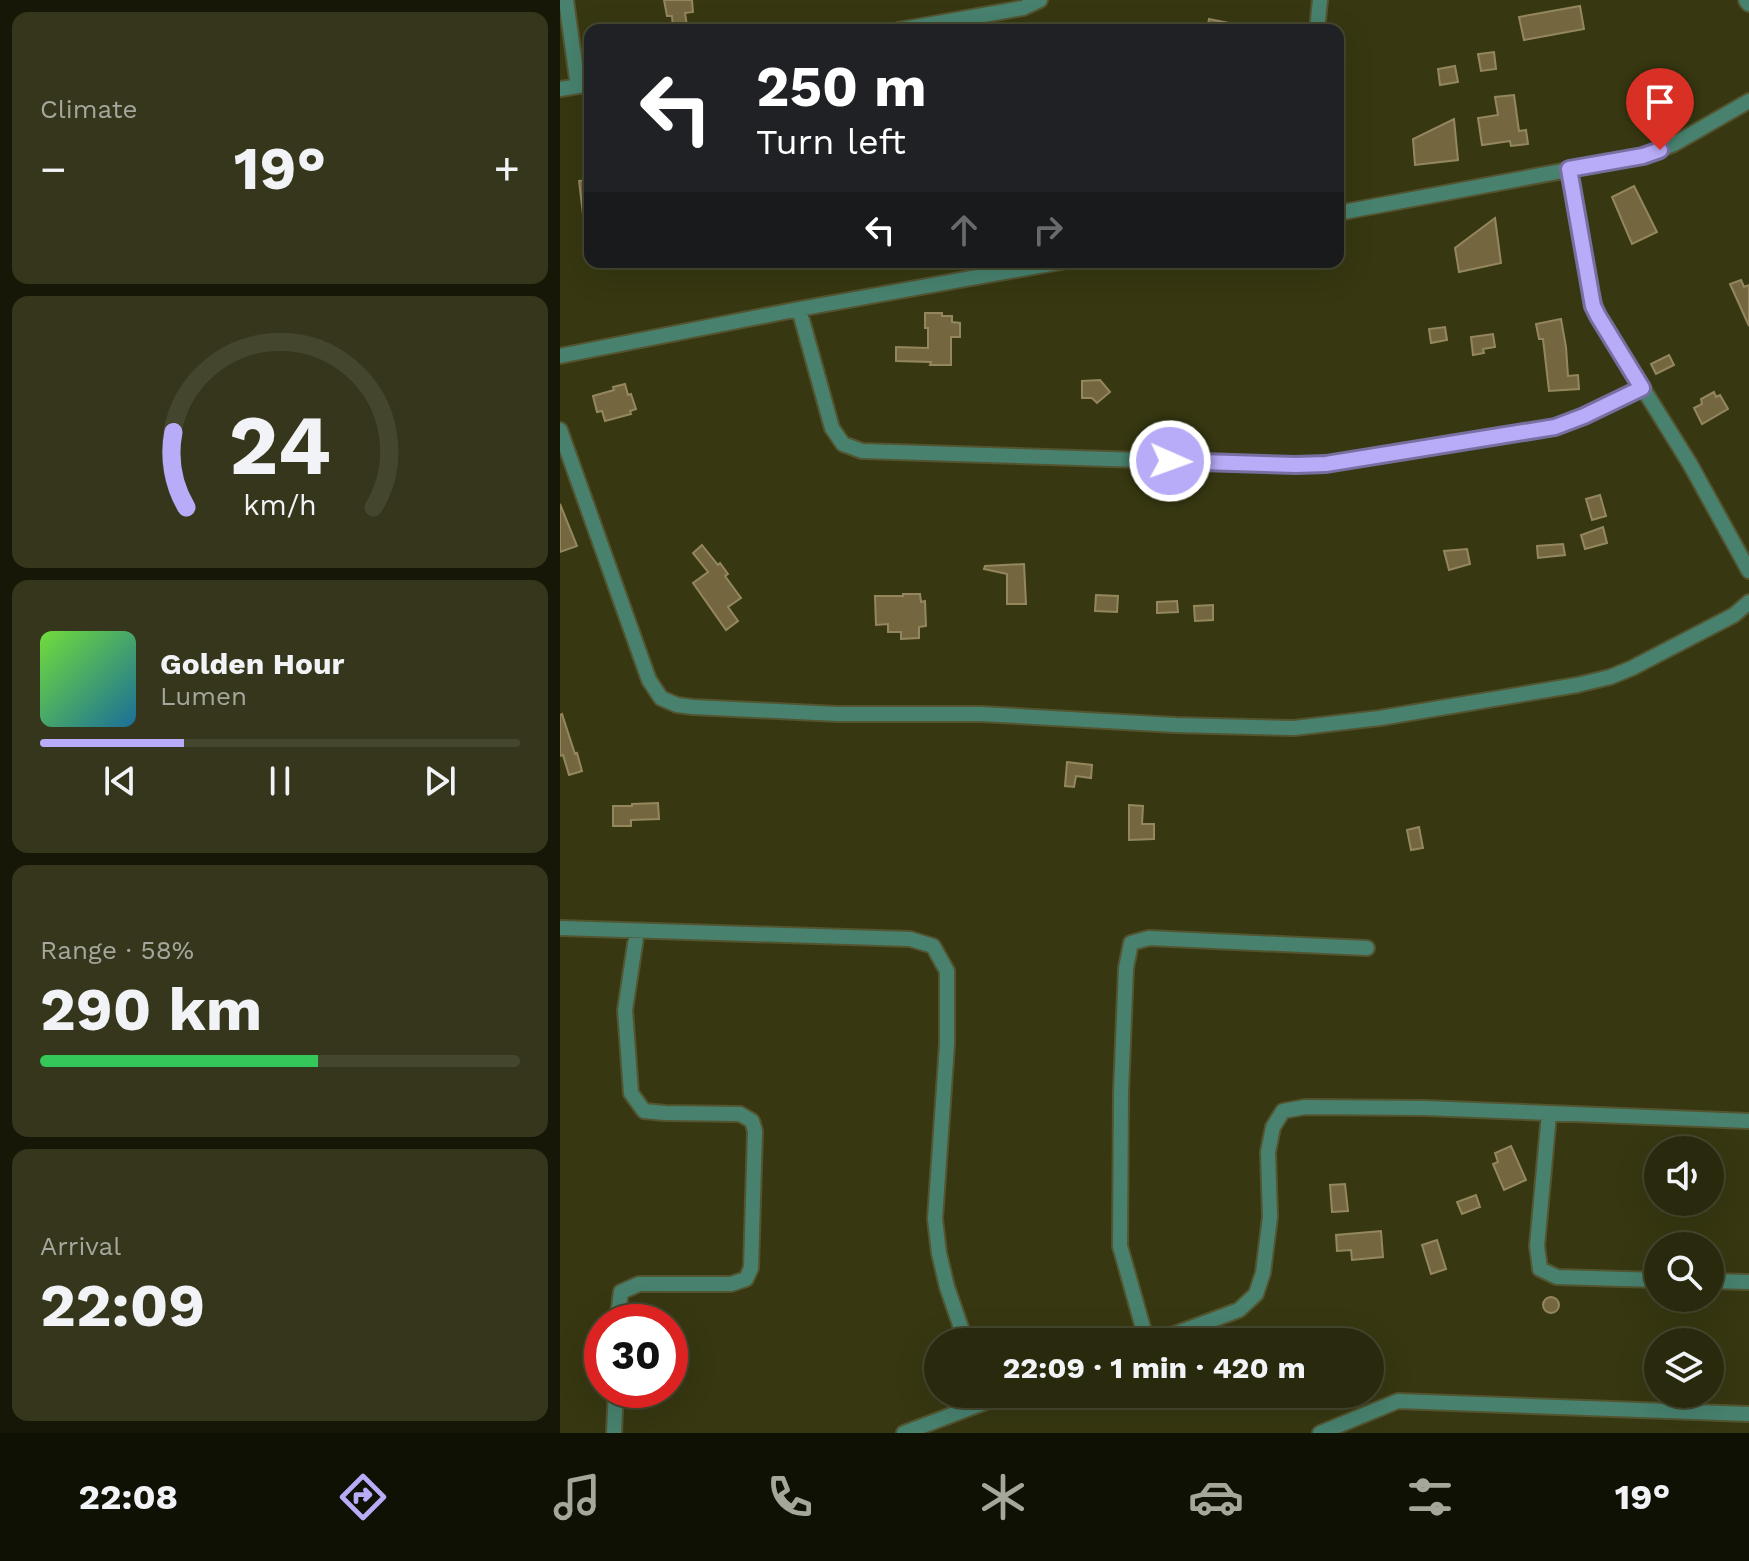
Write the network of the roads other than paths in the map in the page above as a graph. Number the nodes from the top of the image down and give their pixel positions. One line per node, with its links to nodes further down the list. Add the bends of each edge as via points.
1 (566, 0): 6 (street)
2 (1040, 0): 4 (street, via 1023,8)
3 (1320, 0): 5 (street)
4 (932, 24)
5 (1318, 24)
6 (584, 85): 7 (street)
7 (560, 89)
8 (1749, 101): 9 (street, via 1660,150)
9 (1569, 169): 10 (street); 14 (street, via 1593,306)
10 (1344, 209)
11 (1028, 268): 12 (street)
12 (799, 309): 13 (street); 14 (street, via 832,428 843,444 862,451 1326,464 1555,427)
13 (560, 356)
14 (1642, 388): 16 (street)
15 (560, 430): 17 (street, via 649,680 661,698 677,705 1294,728 1610,677 1734,615)
16 (1749, 571)
17 (1749, 602)
18 (560, 928): 19 (street)
19 (637, 931): 26 (street, via 625,1010 631,1093 644,1111 740,1114 752,1121 751,1268 746,1279 731,1284 639,1284 621,1292); 27 (street, via 910,939 933,946 947,971 935,1219 947,1287)
20 (1367, 948): 28 (street, via 1149,938 1131,943 1121,1092 1120,1246)
21 (1549, 1114): 22 (street); 23 (street, via 1537,1246 1540,1269 1557,1277); 29 (street, via 1425,1108 1283,1111 1268,1152 1270,1217 1256,1294 1239,1310)
22 (1749, 1121)
23 (1644, 1280)
24 (1724, 1281): 25 (street)
25 (1749, 1282)
26 (619, 1304)
27 (961, 1328)
28 (1143, 1328)
29 (1191, 1328)
30 (615, 1408): 33 (street)
31 (962, 1408): 34 (street)
32 (1749, 1414): 35 (street, via 1398,1401)
33 (614, 1433)
34 (904, 1433)
35 (1320, 1433)

